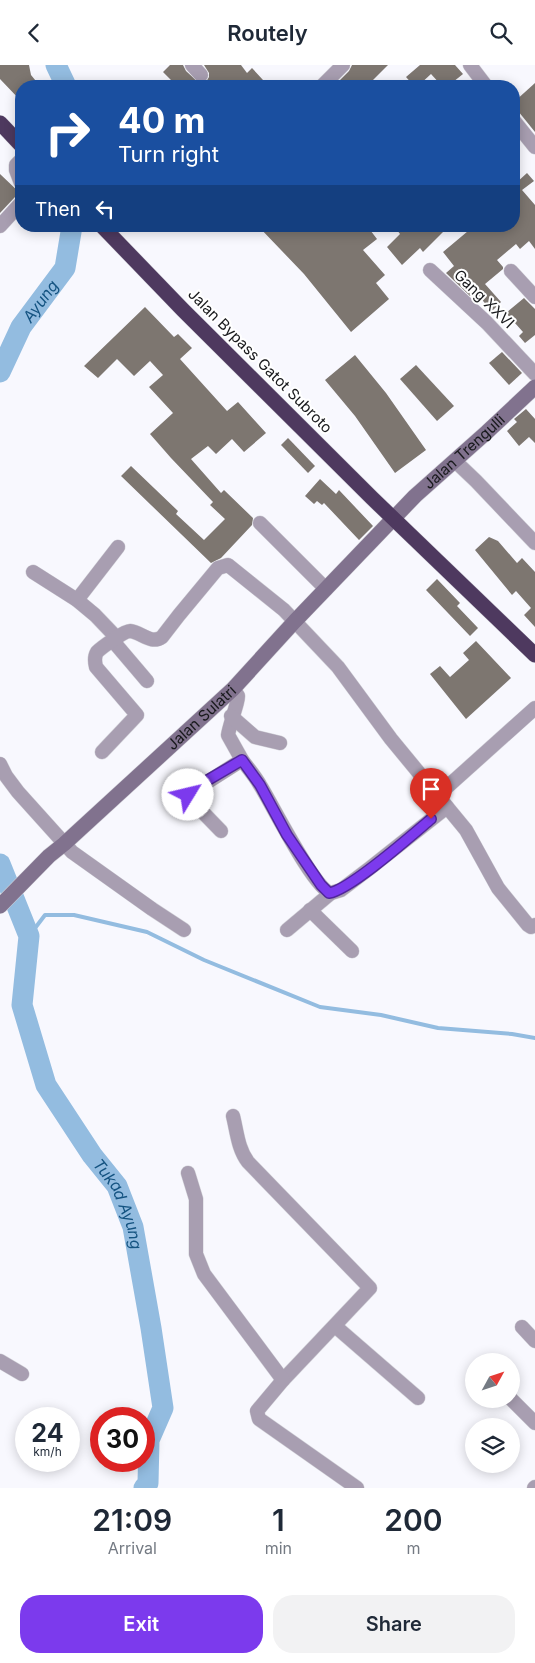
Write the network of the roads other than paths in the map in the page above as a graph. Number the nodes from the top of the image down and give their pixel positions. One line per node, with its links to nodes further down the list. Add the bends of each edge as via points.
1 (343, 65): 3 (street)
2 (470, 65): 4 (street)
3 (328, 80)
4 (481, 80)
5 (0, 123): 7 (highway)
6 (520, 128): 8 (street)
7 (15, 139)
8 (535, 147)
9 (15, 210): 10 (street)
10 (0, 226)
11 (108, 232): 18 (highway, Jalan Bypass Gatot Subroto)
12 (430, 270): 15 (street, Gang XXVI)
13 (511, 271): 14 (street)
14 (535, 297)
15 (535, 373)
16 (535, 387): 17 (main road, Jalan Trengulli)
17 (455, 461): 18 (main road, Jalan Trengulli); 20 (street)
18 (394, 519): 23 (main road, Jalan Sulatri); 27 (highway, Jalan Bypass Gatot Subroto)
19 (260, 523): 23 (street)
20 (535, 543)
21 (118, 547): 24 (street)
22 (34, 572): 24 (street)
23 (326, 589): 25 (main road, Jalan Sulatri)
24 (77, 600): 26 (street)
25 (295, 621): 26 (street, via 256,587 224,565 218,568 159,640 130,631); 29 (main road, Jalan Sulatri); 36 (street, via 338,667)
26 (115, 639): 28 (street); 33 (street, via 97,653 95,665 138,715)
27 (535, 655)
28 (147, 681)
29 (233, 689): 31 (street, via 238,699); 38 (main road, Jalan Sulatri)
30 (535, 708): 36 (street)
31 (232, 716): 32 (street, via 255,737); 34 (street, via 228,735)
32 (280, 743)
33 (102, 752)
34 (242, 760): 37 (street, via 188,794); 39 (street, via 306,864 324,889)
35 (0, 764): 38 (street, via 18,792)
36 (442, 801): 39 (street, via 370,868); 42 (street, via 466,831 498,888 526,923)
37 (221, 831)
38 (64, 844): 40 (main road, Jalan Sulatri); 43 (street)
39 (332, 893): 41 (street)
40 (0, 906)
41 (310, 910): 44 (street); 45 (street)
42 (535, 926)
43 (184, 930)
44 (287, 930)
45 (352, 951)
46 (233, 1115): 48 (street, via 239,1144 248,1162 370,1288)
47 (188, 1173): 53 (street, via 196,1199 196,1254 204,1274)
48 (334, 1326): 53 (street); 54 (street)
49 (522, 1327): 50 (street)
50 (535, 1341)
51 (0, 1361): 52 (street)
52 (22, 1374)
53 (283, 1380): 57 (street, via 257,1411 259,1419)
54 (418, 1397)
55 (520, 1408): 56 (street)
56 (535, 1423)
57 (357, 1488)

